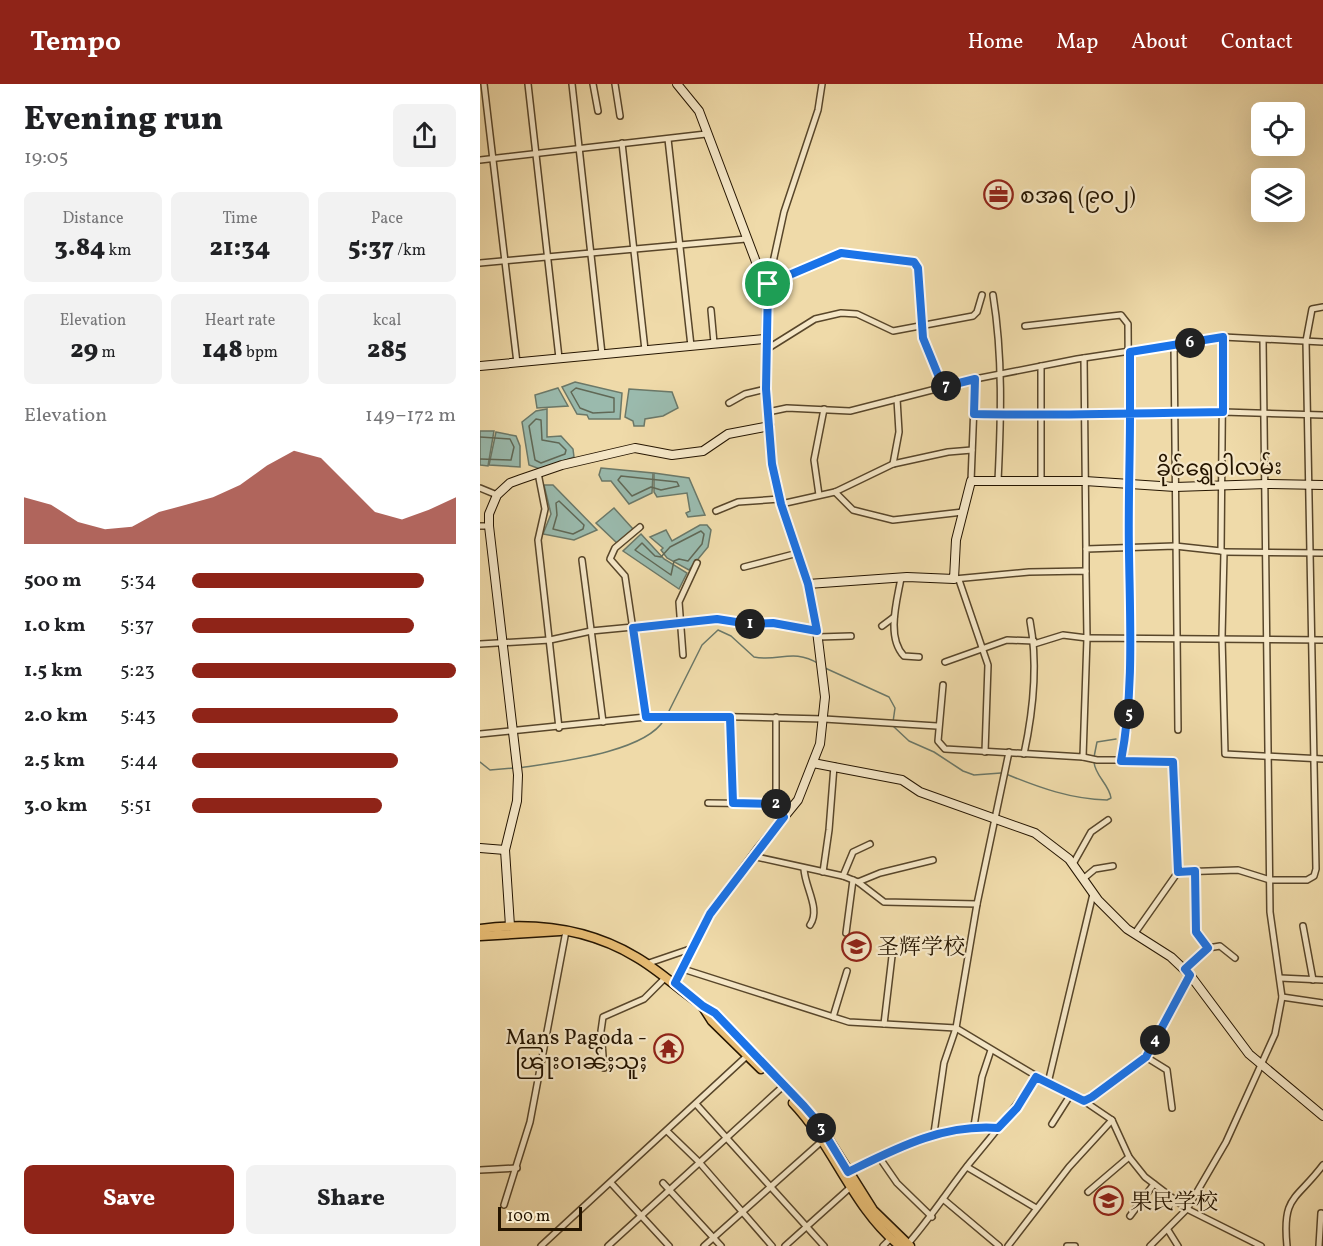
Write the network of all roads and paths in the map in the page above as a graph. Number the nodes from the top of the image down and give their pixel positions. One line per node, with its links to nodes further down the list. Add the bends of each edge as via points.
1 (484, 84): 15 (street)
2 (528, 84): 14 (street)
3 (572, 84): 13 (street)
4 (593, 84): 8 (street)
5 (615, 84): 9 (street)
6 (677, 84): 10 (street, via 699,111)
7 (822, 84): 24 (street, via 818,110 784,212)
8 (598, 111)
9 (620, 116)
10 (706, 134): 11 (street); 17 (street)
11 (668, 139): 12 (street); 18 (street)
12 (622, 143): 13 (street); 19 (street)
13 (580, 148): 14 (street); 20 (street)
14 (536, 153): 15 (street); 21 (street)
15 (495, 158): 16 (street); 22 (street)
16 (480, 160)
17 (746, 239): 18 (street); 24 (street)
18 (680, 245): 19 (street); 38 (street)
19 (634, 249): 20 (street); 40 (street)
20 (592, 252): 21 (street); 42 (street)
21 (549, 256): 22 (street); 43 (street)
22 (506, 260): 23 (street); 45 (street)
23 (480, 263)
24 (767, 288): 30 (street, via 841,253 914,262 918,268); 32 (street)
25 (982, 295): 30 (street, via 973,316)
26 (993, 295): 48 (street)
27 (1323, 307): 34 (street, via 1312,309)
28 (711, 310): 36 (street)
29 (1025, 326): 41 (street, via 1121,315 1128,324)
30 (922, 327): 39 (street, via 893,331 857,314 841,313 815,319); 50 (street)
31 (1223, 337): 33 (street); 37 (street); 59 (street)
32 (765, 339): 36 (street); 39 (street)
33 (1263, 340): 34 (street); 62 (street)
34 (1306, 341): 35 (street); 64 (street)
35 (1323, 342)
36 (714, 344): 38 (street)
37 (1174, 345): 41 (street); 58 (street)
38 (691, 346): 40 (street)
39 (767, 349): 51 (street)
40 (645, 350): 42 (street)
41 (1130, 352): 44 (street); 55 (street)
42 (602, 354): 43 (street)
43 (559, 358): 45 (street)
44 (1084, 358): 47 (street); 57 (street)
45 (517, 363): 46 (street)
46 (480, 366)
47 (1041, 366): 48 (street); 63 (street)
48 (1001, 374): 49 (street); 61 (street)
49 (975, 379): 50 (street); 60 (street)
50 (943, 387): 52 (street)
51 (766, 389): 53 (street); 56 (street)
52 (897, 399): 54 (street, via 850,411); 68 (street, via 899,432)
53 (729, 403)
54 (824, 409): 56 (street); 83 (street, via 814,460)
55 (1130, 411): 57 (street); 58 (street); 76 (street)
56 (768, 412): 66 (street)
57 (1084, 412): 63 (street); 72 (street)
58 (1176, 412): 59 (street); 79 (street)
59 (1223, 412): 62 (street); 77 (street)
60 (974, 414): 61 (street); 67 (street)
61 (1001, 414): 63 (street); 70 (street)
62 (1265, 414): 64 (street); 74 (street)
63 (1043, 416): 71 (street)
64 (1307, 416): 65 (street); 75 (street)
65 (1323, 416)
66 (770, 426): 69 (street, via 728,434 703,451 672,455 635,448); 84 (street, via 772,464)
67 (972, 450): 68 (street); 73 (street)
68 (893, 464): 81 (street)
69 (538, 473): 82 (street, via 510,483); 120 (street, via 545,509 538,540)
70 (998, 481): 71 (street, ခိုင်ရွှေဝါလမ်း); 73 (street, ခိုင်ရွှေဝါလမ်း)
71 (1041, 481): 72 (street, ခိုင်ရွှေဝါလမ်း)
72 (1085, 481): 76 (street, ခိုင်ရွှေဝါလမ်း); 92 (street)
73 (971, 482): 86 (street)
74 (1266, 484): 75 (street, ခိုင်ရွှေဝါလမ်း); 77 (street, ခိုင်ရွှေဝါလမ်း); 95 (street)
75 (1308, 484): 78 (street, ခိုင်ရွှေဝါလမ်း); 96 (street)
76 (1129, 485): 79 (street, ခိုင်ရွှေဝါလမ်း); 91 (street)
77 (1221, 485): 79 (street, ခိုင်ရွှေဝါလမ်း); 93 (street)
78 (1323, 485)
79 (1175, 487): 90 (street)
80 (480, 488): 82 (street)
81 (835, 492): 83 (street); 86 (street, via 853,510 893,520)
82 (497, 495): 88 (street)
83 (819, 495): 84 (street)
84 (781, 501): 85 (street, via 738,502); 94 (street)
85 (716, 511)
86 (963, 512): 103 (street, via 956,540)
87 (480, 526): 88 (street)
88 (489, 526): 122 (street)
89 (640, 527): 109 (street, via 610,555 612,563 625,576)
90 (1175, 546): 91 (street); 93 (street); 116 (street)
91 (1128, 548): 92 (street); 113 (street)
92 (1086, 549): 101 (street)
93 (1222, 552): 95 (street); 115 (street)
94 (798, 553): 100 (street); 104 (street)
95 (1266, 553): 96 (street); 117 (street)
96 (1311, 553): 97 (street); 118 (street)
97 (1323, 553)
98 (582, 560): 110 (street)
99 (698, 563): 107 (street, via 679,602)
100 (744, 567)
101 (1086, 571): 103 (street); 114 (street)
102 (901, 578): 103 (street); 104 (street); 105 (street)
103 (956, 580): 124 (street)
104 (808, 584): 111 (street)
105 (894, 617): 108 (street); 126 (street, via 901,654)
106 (1030, 621): 121 (street)
107 (679, 623): 109 (street); 111 (street, via 717,619 773,623); 125 (street)
108 (882, 626)
109 (633, 628): 110 (street); 129 (street)
110 (591, 631): 120 (street); 133 (street)
111 (818, 634): 112 (street); 132 (street)
112 (851, 636)
113 (1130, 637): 114 (street); 116 (street); 146 (street, via 1129,722)
114 (1087, 638): 121 (street, via 1063,635); 143 (street)
115 (1222, 638): 116 (street); 117 (street); 142 (street, via 1225,754)
116 (1177, 639): 136 (street)
117 (1267, 639): 118 (street); 142 (street)
118 (1313, 639): 119 (street); 144 (street)
119 (1323, 639)
120 (550, 640): 122 (street); 135 (street)
121 (1034, 642): 124 (street, via 1007,640); 141 (street)
122 (503, 643): 123 (street); 137 (street)
123 (480, 644)
124 (983, 647): 127 (street); 139 (street, via 988,665)
125 (683, 655)
126 (919, 657)
127 (945, 662)
128 (943, 685): 134 (street)
129 (646, 717): 130 (street); 133 (street)
130 (730, 717): 131 (street); 150 (street)
131 (776, 717): 132 (street); 151 (street)
132 (824, 718): 134 (street); 147 (street)
133 (603, 722): 135 (street)
134 (937, 726): 139 (street, via 938,741 945,749)
135 (559, 728): 137 (street)
136 (1178, 730)
137 (513, 731): 138 (street); 157 (street, via 518,801)
138 (480, 734)
139 (985, 752): 140 (street)
140 (1009, 752): 141 (street); 153 (street)
141 (1024, 754): 143 (street)
142 (1270, 758): 144 (street); 168 (street)
143 (1090, 759): 146 (street)
144 (1313, 759): 145 (street); 168 (street, via 1314,876 1307,880)
145 (1323, 759)
146 (1121, 761): 165 (street, via 1173,762)
147 (813, 763): 148 (street); 152 (street, via 798,800)
148 (834, 766): 153 (street, via 902,780 920,792); 164 (street)
149 (708, 802): 150 (street)
150 (733, 803): 151 (street)
151 (776, 804): 152 (street)
152 (784, 817): 158 (street)
153 (996, 820): 160 (street, via 1035,833); 171 (street)
154 (1108, 820): 160 (street, via 1091,832)
155 (870, 844): 166 (street, via 854,852)
156 (480, 848): 157 (street)
157 (505, 850): 173 (street)
158 (752, 856): 162 (street); 180 (street, via 710,914)
159 (933, 860): 169 (street)
160 (1073, 864): 167 (street)
161 (1113, 866): 167 (street, via 1095,870)
162 (804, 869): 164 (street); 172 (street, via 805,884 815,909)
163 (1195, 871): 165 (street); 168 (street, via 1238,870); 181 (street, via 1196,932)
164 (823, 872): 166 (street)
165 (1178, 872): 178 (street)
166 (843, 876): 169 (street)
167 (1083, 879): 170 (street)
168 (1270, 880): 189 (street, via 1270,912)
169 (855, 881): 171 (street, via 884,902); 177 (street)
170 (1093, 894): 178 (street); 204 (street)
171 (977, 904): 197 (street)
172 (810, 925)
173 (510, 926): 175 (main road); 176 (main road, via 547,926)
174 (1303, 926): 190 (street)
175 (480, 929)
176 (565, 931): 179 (main road); 184 (main road, via 611,944); 224 (street, via 531,1122)
177 (846, 933)
178 (1135, 933): 187 (street)
179 (480, 936)
180 (695, 948): 184 (street); 185 (street)
181 (1208, 948): 183 (street, via 1220,946); 187 (street)
182 (892, 956): 196 (street)
183 (1235, 958)
184 (646, 964): 188 (main road)
185 (683, 969): 192 (street); 195 (street)
186 (847, 971): 195 (street)
187 (1187, 972): 200 (street); 201 (street, via 1249,1054)
188 (666, 977): 192 (main road); 202 (street, via 644,999 603,1017)
189 (1280, 978): 190 (street); 193 (street)
190 (1313, 980): 191 (street)
191 (1323, 980)
192 (675, 983): 199 (main road, via 715,1013)
193 (1282, 997): 194 (street); 201 (street, via 1275,1034)
194 (1323, 1003)
195 (833, 1017): 196 (street)
196 (884, 1024): 197 (street)
197 (956, 1028): 198 (street); 216 (street, via 944,1063)
198 (992, 1050): 203 (street); 213 (street, via 982,1077)
199 (750, 1053): 205 (main road); 208 (street); 226 (main road, via 817,1121)
200 (1146, 1057): 207 (street); 209 (street, via 1167,1070)
201 (1263, 1065): 210 (street); 237 (street, via 1226,1142)
202 (604, 1068)
203 (1036, 1077): 204 (street); 214 (street, via 1017,1108)
204 (1048, 1083): 206 (street)
205 (780, 1089): 217 (street); 218 (main road)
206 (1071, 1094): 207 (street); 212 (street)
207 (1084, 1101): 211 (street)
208 (696, 1104): 215 (street); 217 (street)
209 (1173, 1108)
210 (1323, 1116)
211 (1112, 1120): 220 (street); 236 (street)
212 (1052, 1124)
213 (974, 1126): 214 (street); 216 (street)
214 (998, 1128): 223 (street)
215 (667, 1131): 221 (street); 227 (street)
216 (934, 1133): 219 (street)
217 (725, 1140): 221 (street); 230 (street)
218 (822, 1141): 230 (street); 231 (main road)
219 (879, 1157): 226 (street); 242 (street, via 897,1183)
220 (1129, 1157): 229 (street); 233 (street)
221 (699, 1162): 232 (street); 238 (street)
222 (1323, 1164): 264 (street, via 1288,1206)
223 (967, 1167): 234 (street); 236 (street)
224 (518, 1168): 225 (street); 235 (street)
225 (480, 1170)
226 (848, 1172): 231 (main road)
227 (611, 1183): 240 (street); 247 (street)
228 (663, 1183): 232 (street)
229 (1154, 1184): 237 (street); 241 (street)
230 (771, 1185): 238 (street); 243 (street)
231 (852, 1186): 243 (street); 246 (main road); 256 (main road)
232 (669, 1190): 240 (street); 245 (street)
233 (1088, 1192)
234 (943, 1199): 242 (street); 257 (street)
235 (504, 1205)
236 (1036, 1208): 258 (street)
237 (1187, 1209): 244 (street); 263 (street)
238 (742, 1212): 245 (street); 252 (street)
239 (1321, 1213): 265 (street)
240 (641, 1215): 248 (street); 249 (street)
241 (1130, 1216)
242 (932, 1217): 256 (street)
243 (807, 1226): 253 (street); 254 (street)
244 (1168, 1230): 261 (street); 262 (street)
245 (713, 1238): 250 (street); 251 (street)
246 (891, 1238): 255 (street); 256 (main road)
247 (541, 1246)
248 (610, 1246)
249 (669, 1246)
250 (704, 1246)
251 (721, 1246)
252 (772, 1246)
253 (785, 1246)
254 (824, 1246)
255 (883, 1246)
256 (906, 1246)
257 (999, 1246)
258 (1008, 1246)
259 (1067, 1246): 260 (street)
260 (1075, 1246)
261 (1150, 1246)
262 (1178, 1246)
263 (1261, 1246)
264 (1287, 1246)
265 (1319, 1246)

